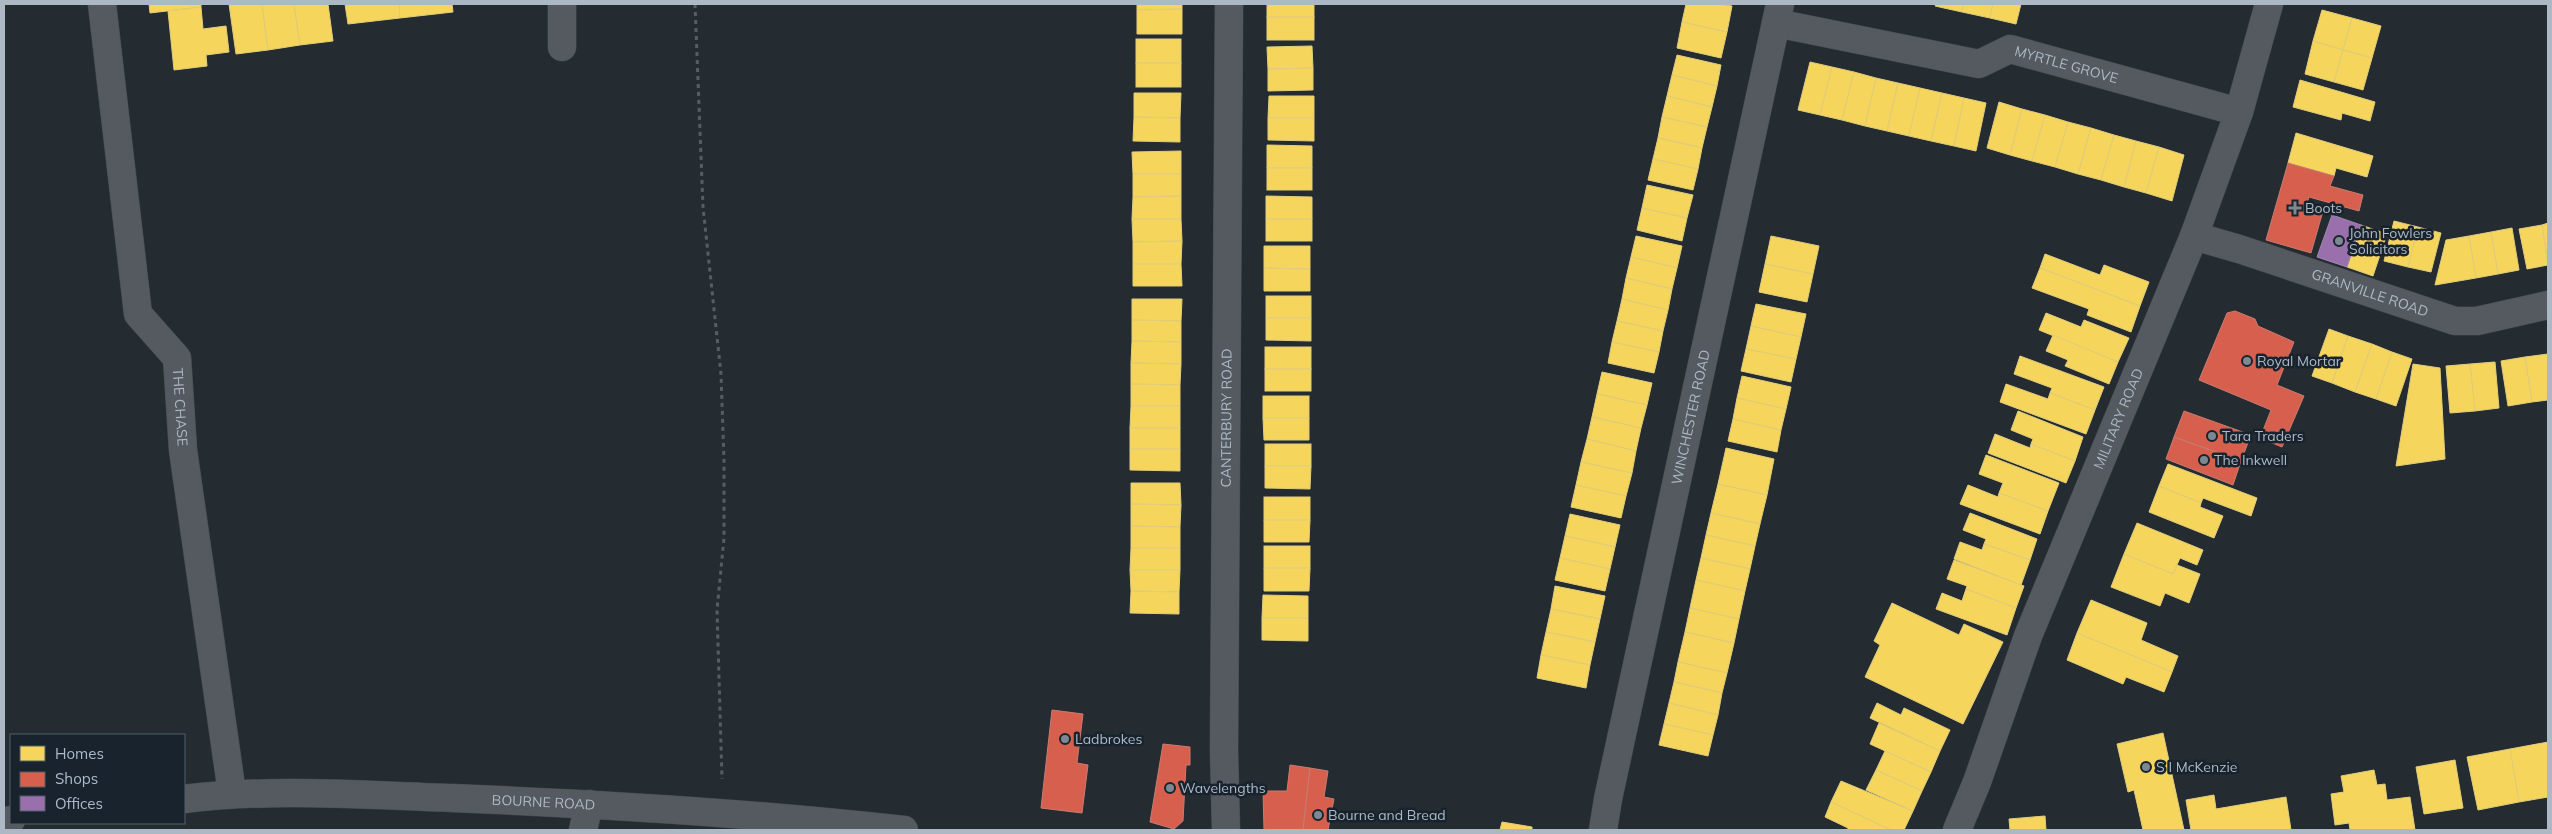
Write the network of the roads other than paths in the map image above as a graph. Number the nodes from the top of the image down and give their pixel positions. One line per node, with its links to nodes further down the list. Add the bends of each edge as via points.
1 (102, 4): 10 (street, THE CHASE, via 138,314 177,358 183,450)
2 (562, 4): 6 (street)
3 (1230, 4): 15 (street, CANTERBURY ROAD)
4 (2269, 4): 7 (street, MILITARY ROAD)
5 (1778, 13): 7 (street, MYRTLE GROVE, via 1979,64 2010,49); 16 (street, WINCHESTER ROAD)
6 (562, 47)
7 (2238, 112): 8 (street, MILITARY ROAD)
8 (2194, 236): 9 (street, GRANVILLE ROAD, via 2239,248 2455,321 2477,321); 17 (street, MILITARY ROAD, via 2028,636 1978,782)
9 (2548, 305)
10 (232, 793): 11 (street, BOURNE ROAD); 12 (street, BOURNE ROAD)
11 (185, 799)
12 (589, 804): 13 (street); 14 (street, BOURNE ROAD, via 723,812)
13 (583, 830)
14 (904, 830)
15 (1226, 830)
16 (1603, 830)
17 (1957, 830)

